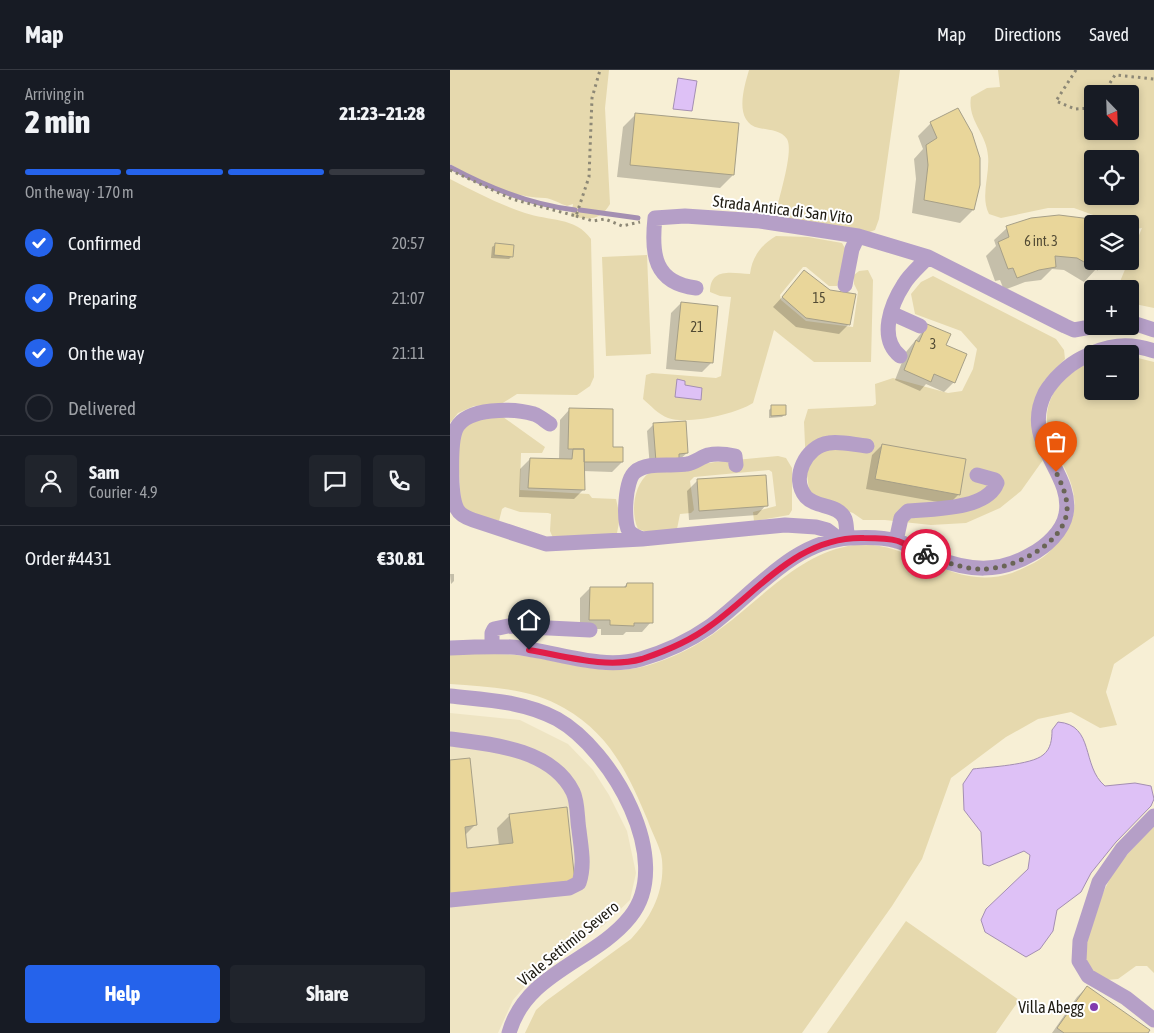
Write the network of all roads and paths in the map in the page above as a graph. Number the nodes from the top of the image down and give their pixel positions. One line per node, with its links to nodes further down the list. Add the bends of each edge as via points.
1 (600, 70): 7 (path, via 592,98 589,177)
2 (1076, 70): 5 (path, via 1056,100 1076,109)
3 (1154, 79): 4 (path, via 1115,74)
4 (1108, 85)
5 (1084, 108)
6 (450, 170): 7 (path, via 512,198)
7 (576, 216): 8 (path, via 593,221 605,219 622,226)
8 (655, 218): 9 (street, Strada Antica di San Vito, via 725,218); 12 (street, via 655,250 659,267 666,278 678,286)
9 (858, 236): 10 (street, Strada Antica di San Vito); 11 (street)
10 (928, 257): 13 (street, via 905,282); 16 (street, Strada Antica di San Vito, via 1065,326 1074,330)
11 (845, 285)
12 (696, 288)
13 (892, 313): 15 (street); 19 (street, via 889,340)
14 (1139, 325): 17 (street)
15 (920, 326)
16 (1084, 328)
17 (1154, 330)
18 (1154, 351): 26 (street, via 1125,344 1090,354 1076,361 1049,386 1040,405 1038,422 1067,501 1063,525 1037,552 1007,566 979,570 937,558)
19 (900, 356)
20 (550, 424): 24 (street, via 536,415 518,410 476,414 461,421 453,437 452,453 457,509 464,517 546,544)
21 (867, 446): 25 (street, via 822,444 808,456 800,470 805,496 841,513)
22 (736, 465): 24 (street, via 735,456 724,454 708,455 688,464 636,471 628,485 626,521 628,530)
23 (977, 475): 26 (street, via 995,480 995,488 968,505 908,511 901,518)
24 (642, 538): 25 (street, via 785,525 816,527)
25 (844, 538): 26 (street); 28 (street, via 815,547 786,563 711,626 692,638 641,659 621,663 597,662 512,647)
26 (896, 541)
27 (590, 630): 28 (street, via 508,626 494,629)
28 (492, 647): 29 (street)
29 (450, 648)
30 (450, 696): 35 (street, Viale Settimio Severo, via 504,702 540,711 559,720 588,745 613,774 645,853 646,882 630,917 616,931 538,987 522,1004)
31 (450, 739): 33 (street, via 534,756 564,778 574,793 584,869 579,883 569,888)
32 (1154, 816): 34 (street, via 1122,849 1099,882 1080,941 1079,961 1088,976 1126,998)
33 (450, 900)
34 (1154, 1020)
35 (510, 1033)

